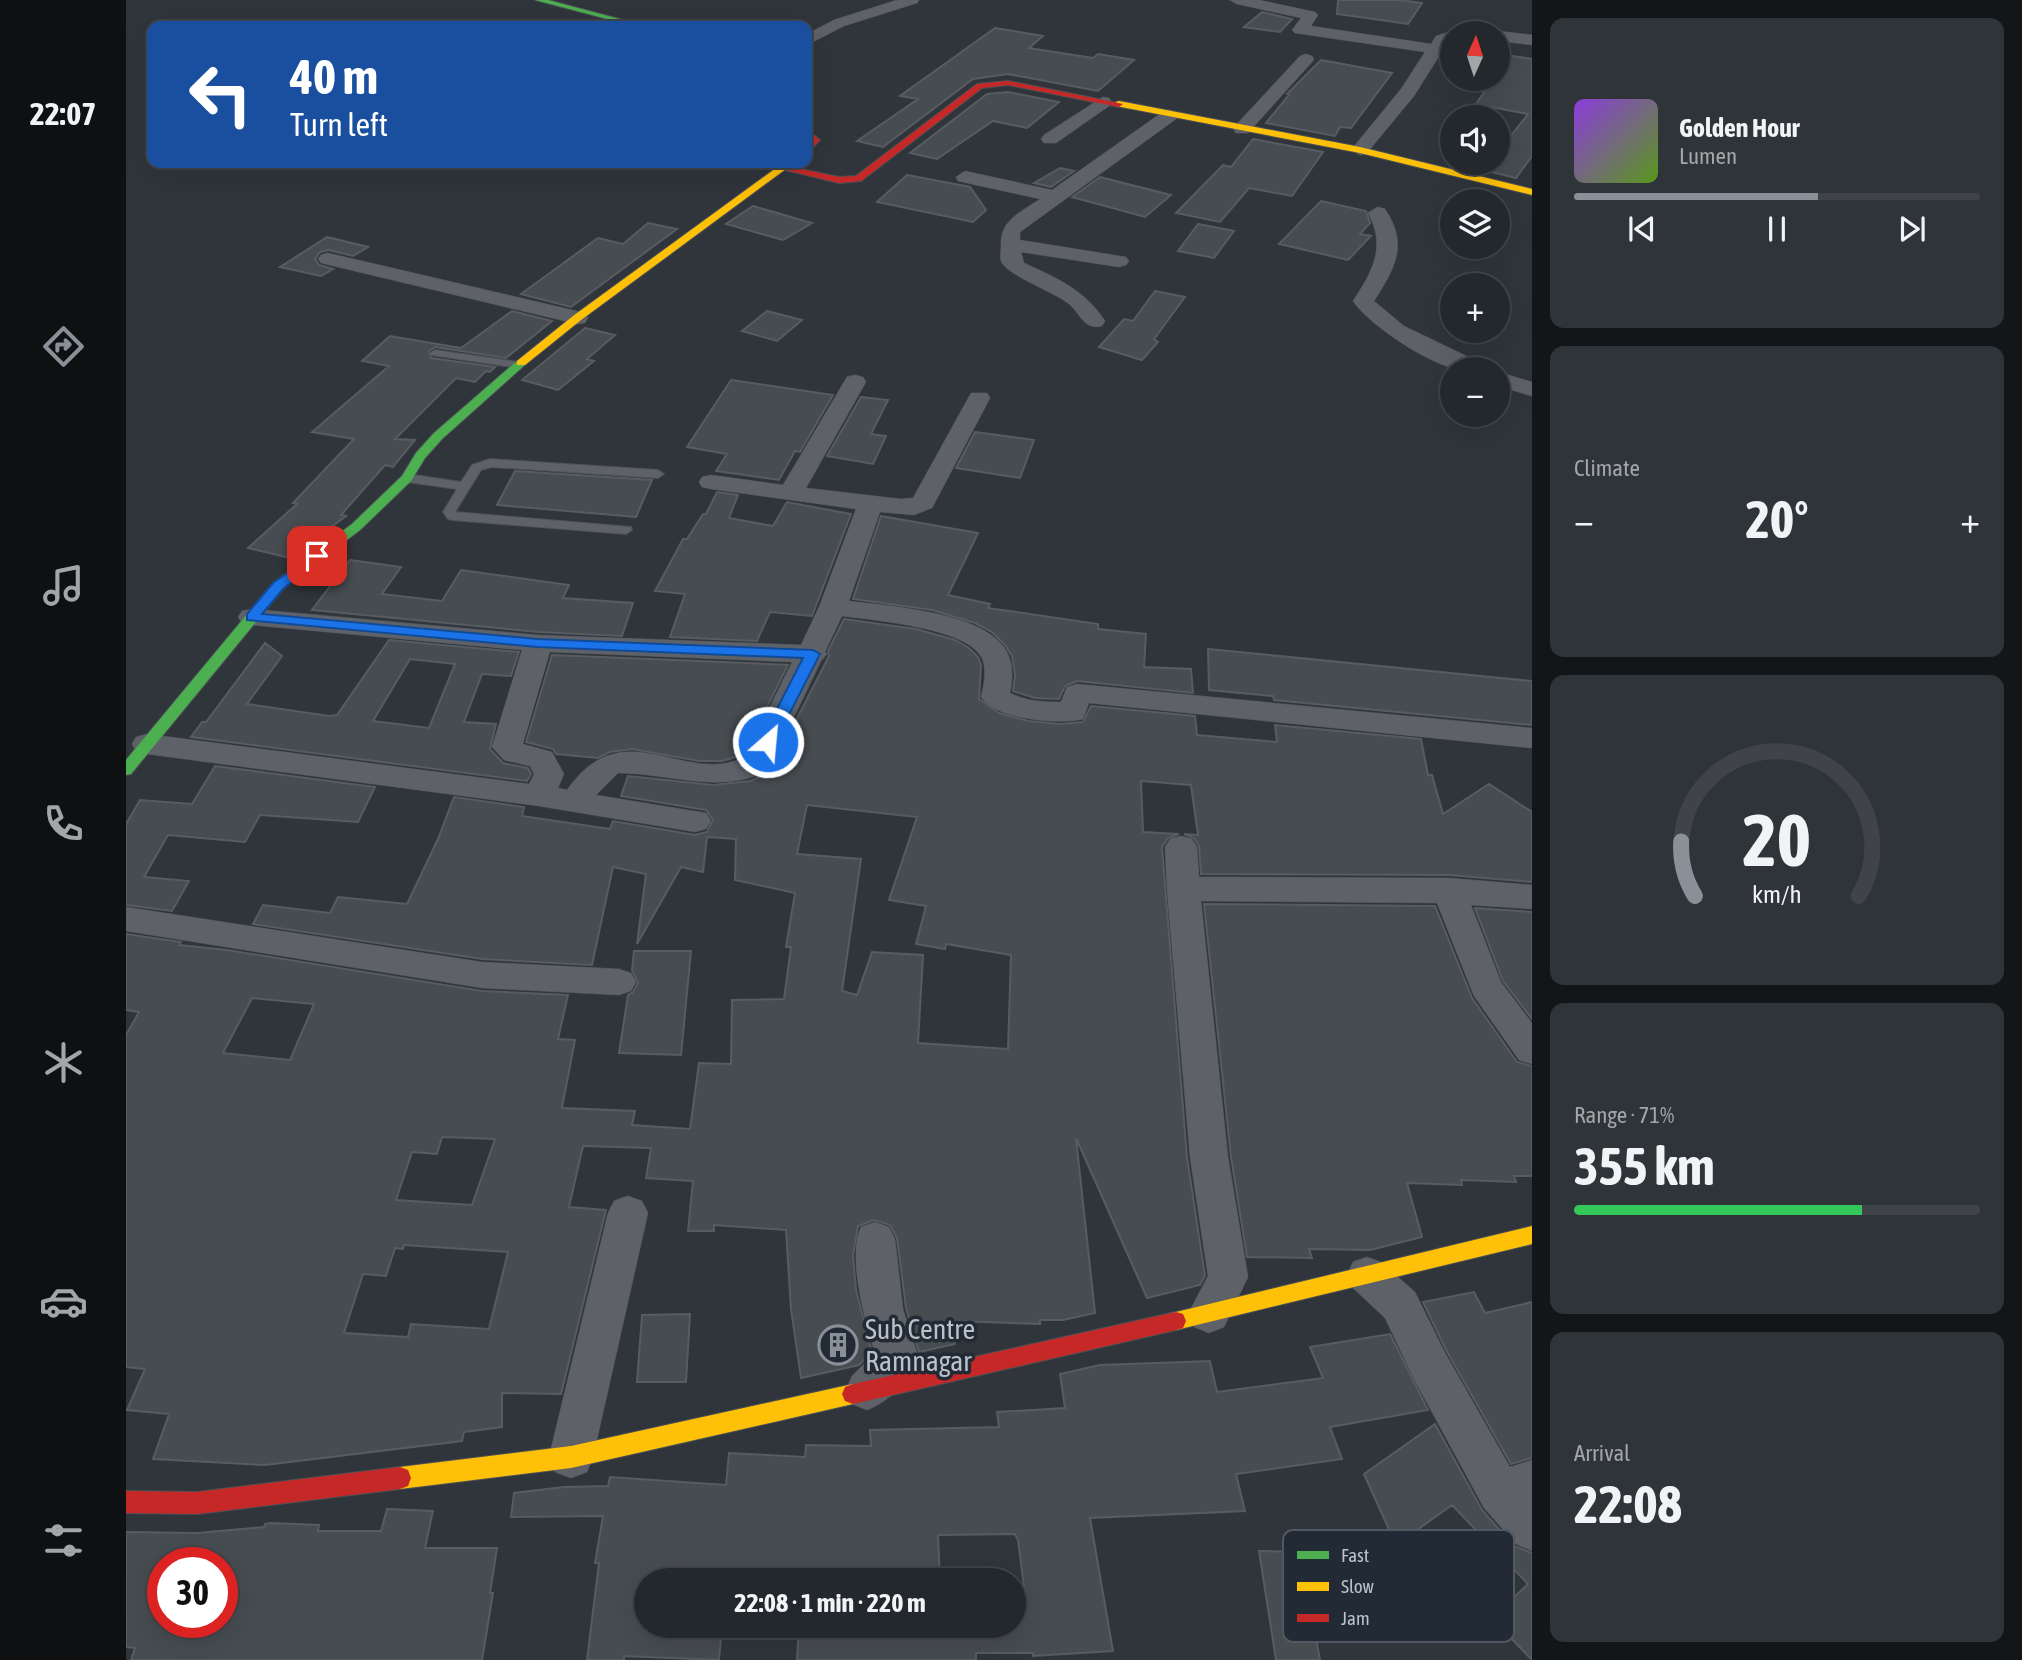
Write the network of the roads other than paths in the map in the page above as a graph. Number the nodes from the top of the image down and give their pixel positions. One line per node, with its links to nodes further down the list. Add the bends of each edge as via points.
1 (539, 0): 4 (street)
2 (912, 0): 6 (street, via 839,23)
3 (1237, 0): 10 (street, via 1310,15 1297,32)
4 (571, 4): 5 (street)
5 (623, 21)
6 (812, 37)
7 (1510, 37): 8 (street)
8 (1532, 40)
9 (1440, 42): 10 (street)
10 (1435, 49): 16 (street, via 1408,92)
11 (1306, 59): 14 (street)
12 (1103, 102): 13 (street); 15 (street); 18 (street, via 990,83 858,179 839,180)
13 (1170, 115): 14 (street); 21 (street)
14 (1242, 129): 16 (street)
15 (1050, 139)
16 (1360, 150): 20 (street)
17 (781, 168): 26 (street)
18 (796, 168)
19 (965, 177): 21 (street)
20 (1532, 192)
21 (1053, 195): 23 (street, via 1015,225 1010,232)
22 (1378, 213): 29 (street, via 1390,239 1381,274 1363,301 1368,312)
23 (1012, 245): 25 (street); 27 (street, via 1011,261 1017,267 1065,289)
24 (328, 259): 26 (street)
25 (1119, 261)
26 (577, 318): 30 (street)
27 (1094, 321)
28 (435, 353): 30 (lane)
29 (1445, 357)
30 (518, 365): 36 (street, via 438,436)
31 (855, 382): 39 (street)
32 (1510, 383): 33 (street)
33 (1532, 389)
34 (979, 398): 40 (street, via 923,503 901,507)
35 (658, 474): 38 (lane, via 490,463 476,468)
36 (407, 478): 38 (lane); 43 (street, via 356,527 278,586)
37 (711, 482): 39 (street)
38 (465, 486): 41 (lane, via 449,512 452,516)
39 (790, 494): 40 (street)
40 (871, 503): 42 (street)
41 (626, 530)
42 (833, 607): 45 (street); 46 (street, via 933,621 976,639 990,647 995,657 995,697 1006,704 1073,712 1077,693)
43 (252, 617): 44 (street); 47 (street)
44 (537, 643): 45 (street); 49 (street, via 507,747 541,759 549,774)
45 (813, 654): 50 (street, via 757,764 746,771 731,775 641,762 610,764 596,774)
46 (1532, 738)
47 (147, 744): 48 (street); 49 (street)
48 (126, 770)
49 (539, 796): 50 (street)
50 (575, 802): 51 (street)
51 (695, 821)
52 (1181, 847): 53 (street)
53 (1183, 889): 54 (street); 63 (street, via 1209,1157 1228,1277)
54 (1448, 890): 55 (street); 58 (street, via 1486,987)
55 (1532, 897)
56 (126, 919): 57 (street, via 482,975)
57 (619, 982)
58 (1532, 1050)
59 (628, 1213): 65 (street)
60 (1532, 1235): 62 (street)
61 (874, 1239): 64 (street, via 882,1309 898,1359)
62 (1367, 1275): 63 (street); 66 (street, via 1400,1305 1429,1365)
63 (1209, 1314): 64 (street)
64 (866, 1391): 65 (street)
65 (571, 1457): 67 (street, via 197,1503)
66 (1516, 1487): 68 (street)
67 (126, 1502)
68 (1532, 1528)

